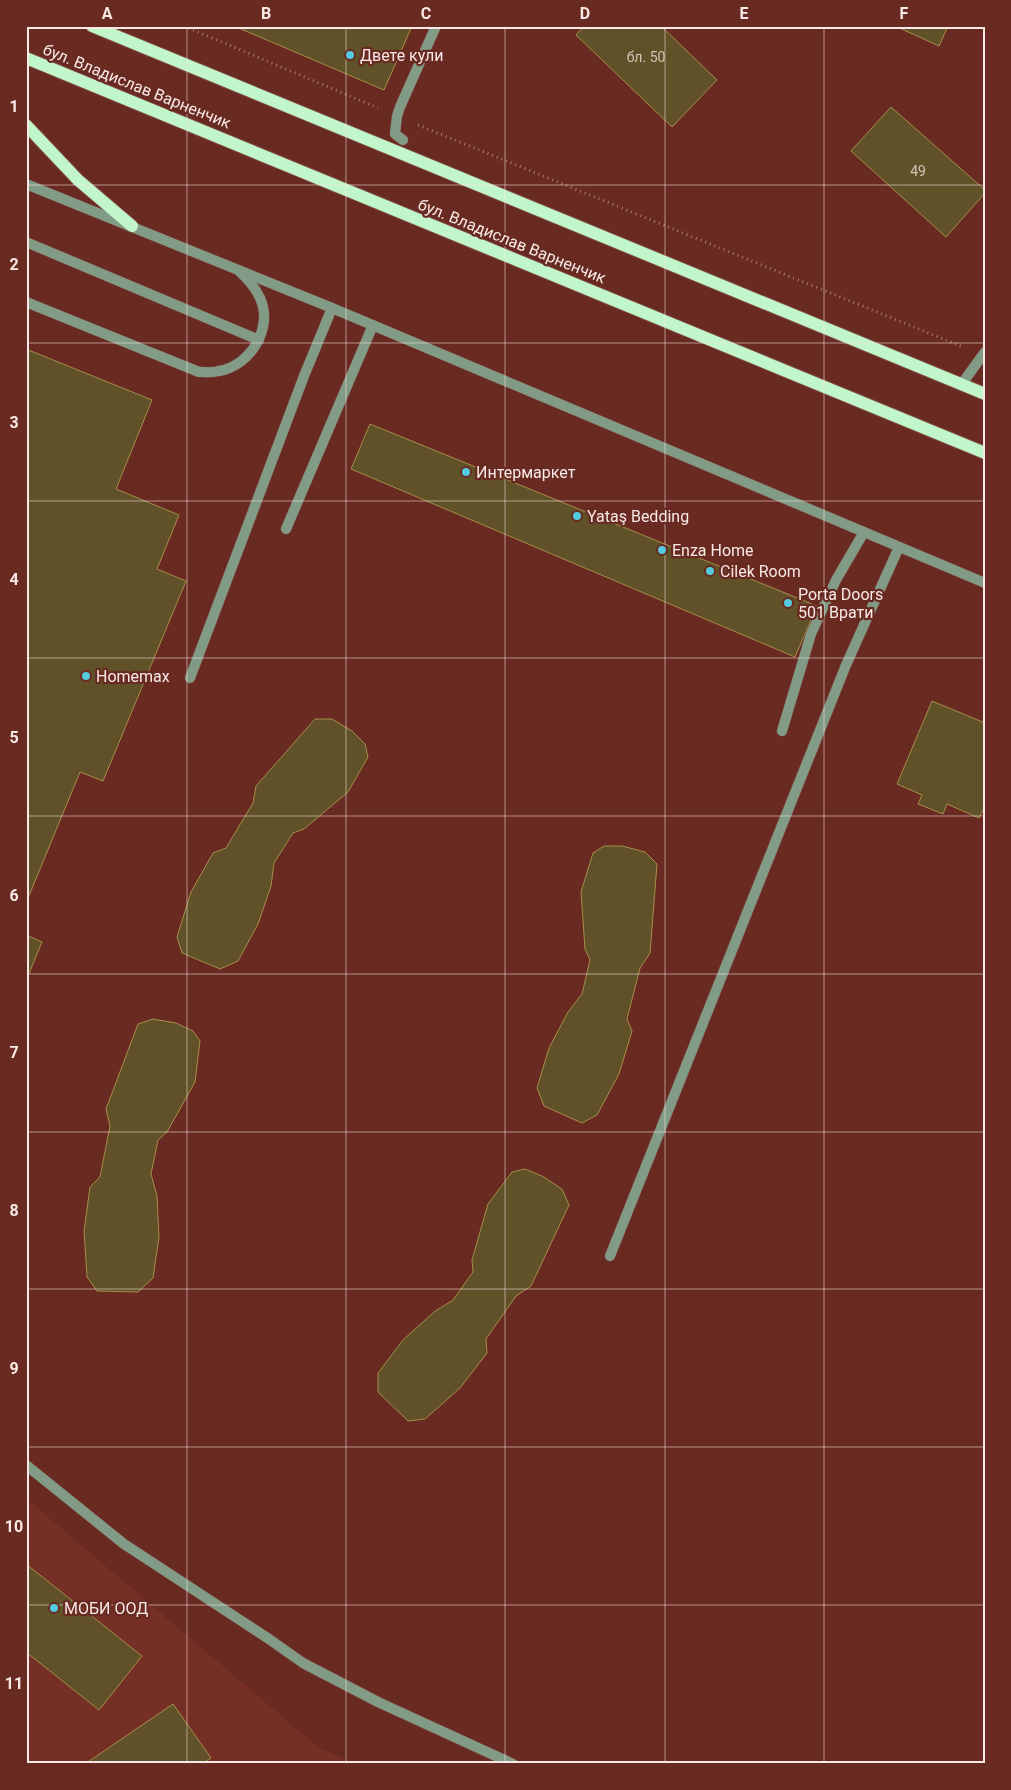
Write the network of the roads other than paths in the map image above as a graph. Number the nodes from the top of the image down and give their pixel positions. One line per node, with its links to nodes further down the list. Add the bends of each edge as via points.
1 (92, 26): 15 (main road)
2 (436, 26): 5 (street, via 397,116 395,134)
3 (26, 58): 17 (main road, бул. Владислав Варненчик)
4 (26, 125): 7 (main road, via 78,180)
5 (403, 140)
6 (26, 184): 7 (street)
7 (132, 226): 9 (street)
8 (26, 242): 13 (street)
9 (239, 270): 11 (street); 13 (street, via 261,299 264,322)
10 (26, 302): 13 (street, via 199,372 218,372 240,363)
11 (332, 308): 12 (street); 22 (street)
12 (373, 325): 18 (street); 19 (street)
13 (259, 340)
14 (984, 353): 15 (street)
15 (961, 384): 16 (main road)
16 (985, 394)
17 (985, 453)
18 (286, 529)
19 (864, 532): 20 (street); 23 (street, via 836,580 811,634)
20 (899, 547): 21 (street); 24 (street, via 846,665)
21 (985, 583)
22 (190, 678)
23 (782, 731)
24 (610, 1256)
25 (26, 1465): 26 (street, via 124,1544 303,1663 378,1702)
26 (513, 1764)

